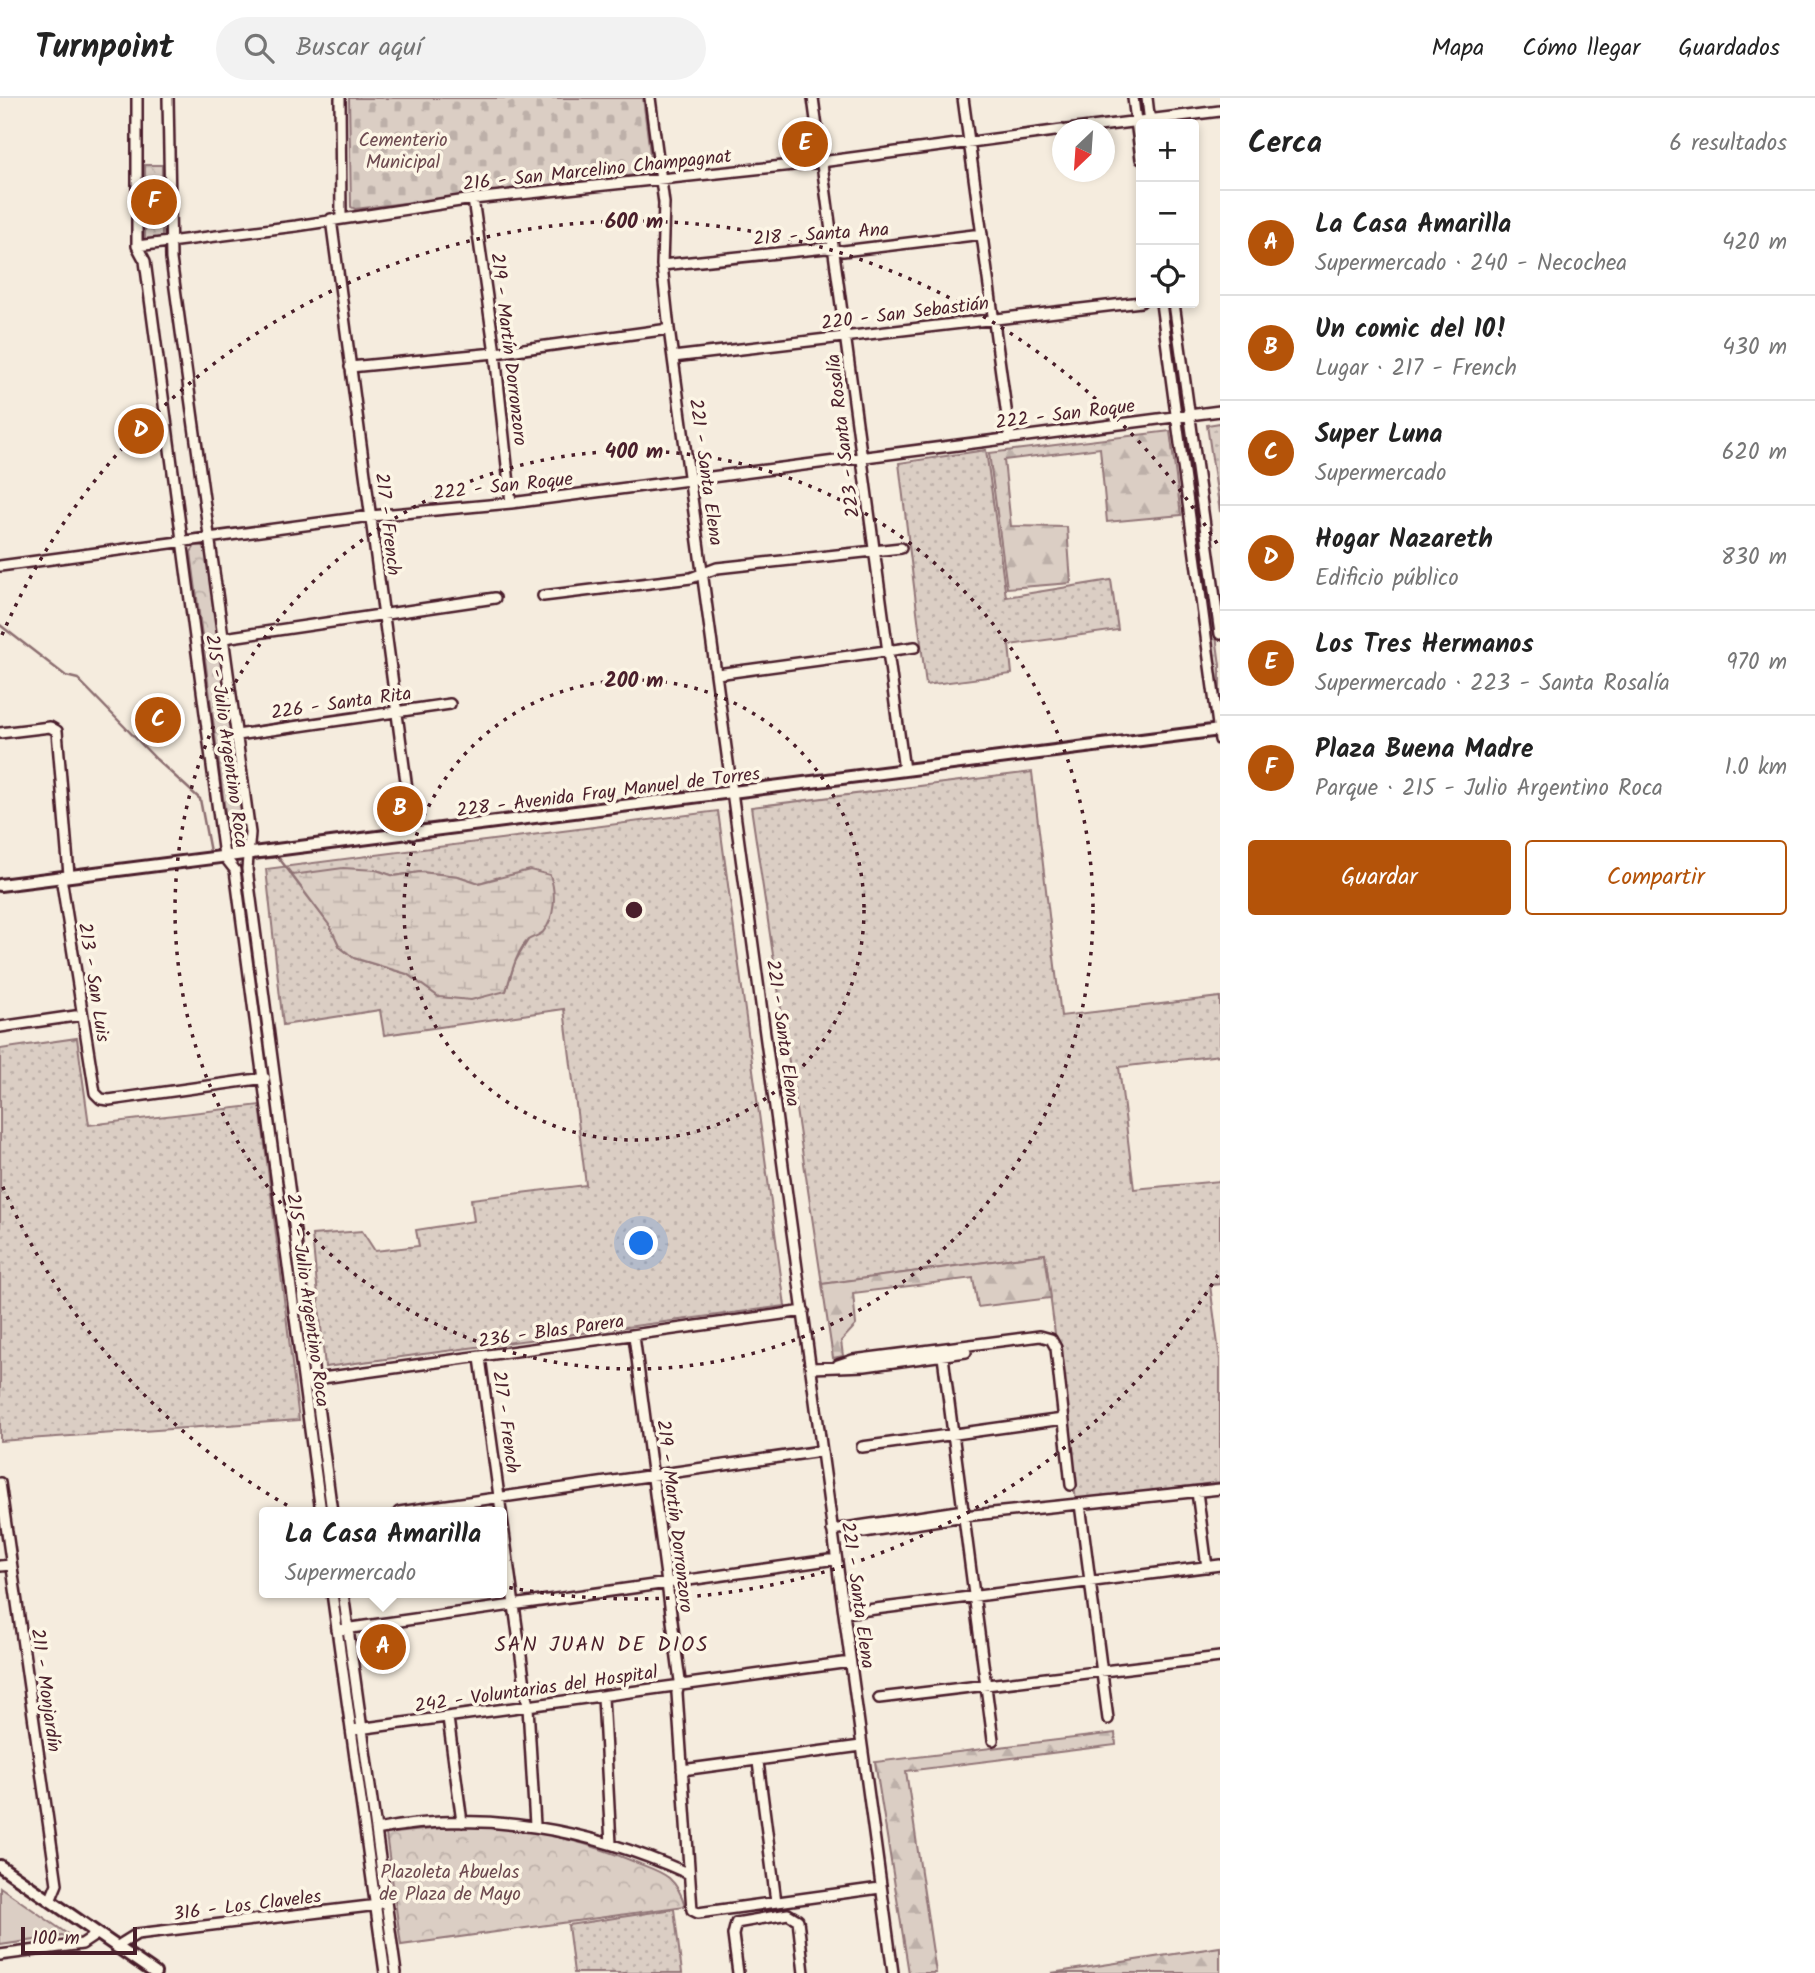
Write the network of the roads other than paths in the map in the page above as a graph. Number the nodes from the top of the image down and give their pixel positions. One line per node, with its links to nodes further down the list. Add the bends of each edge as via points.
1 (136, 98): 22 (street, 215 - Julio Argentino Roca)
2 (168, 98): 21 (street, 215 - Julio Argentino Roca)
3 (340, 98): 19 (street, 217 - French)
4 (650, 98): 17 (street, 221 - Santa Elena)
5 (813, 98): 16 (street, 223 - Santa Rosalía)
6 (963, 98): 15 (street)
7 (1133, 98): 12 (street)
8 (1147, 98): 10 (street)
9 (1220, 111): 11 (street, 216 - San Marcelino Champagnat)
10 (1150, 119)
11 (1169, 119)
12 (1136, 121): 13 (street, 216 - San Marcelino Champagnat)
13 (1115, 124)
14 (1052, 131): 15 (street, 216 - San Marcelino Champagnat)
15 (969, 141): 16 (street, 216 - San Marcelino Champagnat); 20 (street)
16 (821, 162): 17 (street, 216 - San Marcelino Champagnat); 23 (street, 223 - Santa Rosalía)
17 (660, 180): 18 (street, 216 - San Marcelino Champagnat); 24 (street, 221 - Santa Elena)
18 (473, 199): 19 (street, 216 - San Marcelino Champagnat); 31 (street, 219 - Martín Dorronzoro)
19 (336, 218): 21 (street, 216 - San Marcelino Champagnat); 33 (street, 217 - French)
20 (982, 234): 23 (street, 218 - Santa Ana); 28 (street)
21 (170, 243): 22 (street, 216 - San Marcelino Champagnat); 42 (street, 215 - Julio Argentino Roca)
22 (137, 246): 43 (street, 215 - Julio Argentino Roca, via 145,261)
23 (834, 249): 24 (street, 218 - Santa Ana); 30 (street, 223 - Santa Rosalía)
24 (663, 265): 29 (street, 221 - Santa Elena)
25 (1136, 303): 28 (street, 220 - San Sebastián)
26 (1162, 308): 36 (street)
27 (1175, 308): 35 (street)
28 (994, 319): 30 (street, 220 - San Sebastián); 37 (street)
29 (669, 329): 31 (street); 32 (street, 221 - Santa Elena)
30 (848, 337): 32 (street, 220 - San Sebastián); 38 (street, 223 - Santa Rosalía)
31 (495, 353): 33 (street); 40 (street, 219 - Martín Dorronzoro)
32 (673, 357): 39 (street, 221 - Santa Elena)
33 (349, 367): 41 (street, 217 - French)
34 (1220, 411): 35 (street)
35 (1190, 415): 36 (street, 222 - San Roque); 51 (street)
36 (1176, 417): 37 (street, 222 - San Roque); 59 (street)
37 (1010, 438): 38 (street, 222 - San Roque)
38 (863, 457): 39 (street, 222 - San Roque); 45 (street, 223 - Santa Rosalía)
39 (692, 480): 40 (street, 222 - San Roque); 47 (street, 221 - Santa Elena)
40 (511, 503): 41 (street, 222 - San Roque)
41 (371, 516): 42 (street, 222 - San Roque); 50 (street, 217 - French)
42 (212, 540): 43 (street, 222 - San Roque); 52 (street, 215 - Julio Argentino Roca)
43 (184, 543): 46 (street, 222 - San Roque); 65 (street, 215 - Julio Argentino Roca)
44 (901, 548): 45 (street)
45 (874, 550): 47 (street); 54 (street, 223 - Santa Rosalía)
46 (0, 566)
47 (703, 573): 48 (street); 55 (street, 221 - Santa Elena)
48 (543, 596)
49 (495, 597): 50 (street)
50 (382, 612): 52 (street); 57 (street, 217 - French)
51 (1220, 634)
52 (225, 638): 60 (street, 215 - Julio Argentino Roca)
53 (915, 647): 54 (street)
54 (888, 651): 55 (street); 61 (street, 223 - Santa Rosalía)
55 (717, 674): 62 (street, 221 - Santa Elena)
56 (450, 704): 57 (street, 226 - Santa Rita)
57 (395, 711): 60 (street, 226 - Santa Rita); 63 (street, 217 - French)
58 (0, 733): 66 (street, 213 - San Luis, via 50,727 57,731)
59 (1219, 734): 61 (main road, 228 - Avenida Fray Manuel de Torres)
60 (237, 735): 64 (street, 215 - Julio Argentino Roca)
61 (904, 770): 62 (main road, 228 - Avenida Fray Manuel de Torres)
62 (733, 792): 63 (main road, 228 - Avenida Fray Manuel de Torres); 72 (street, 221 - Santa Elena)
63 (413, 834): 64 (main road, 228 - Avenida Fray Manuel de Torres)
64 (250, 854): 65 (main road, 228 - Avenida Fray Manuel de Torres); 70 (street, 215 - Julio Argentino Roca, via 247,869)
65 (224, 856): 66 (main road, 228 - Avenida Fray Manuel de Torres); 71 (street, 215 - Julio Argentino Roca, via 235,870)
66 (65, 876): 67 (main road, 228 - Avenida Fray Manuel de Torres); 68 (street, 213 - San Luis)
67 (0, 885)
68 (82, 1015): 69 (street); 71 (street, 213 - San Luis, via 95,1093 101,1099)
69 (0, 1027)
70 (274, 1076): 71 (street); 78 (street, 215 - Julio Argentino Roca)
71 (262, 1078): 77 (street, 215 - Julio Argentino Roca)
72 (804, 1311): 73 (street, 236 - Blas Parera); 76 (street, 221 - Santa Elena)
73 (634, 1336): 75 (street, 236 - Blas Parera); 83 (street, 219 - Martín Dorronzoro)
74 (942, 1352): 76 (street, via 864,1366); 79 (street, via 1039,1342 1056,1348); 80 (street)
75 (480, 1358): 78 (street, 236 - Blas Parera); 88 (street, 217 - French)
76 (811, 1368): 82 (street, 221 - Santa Elena)
77 (302, 1380): 78 (street, 236 - Blas Parera); 90 (street, 215 - Julio Argentino Roca)
78 (314, 1380): 91 (street, 215 - Julio Argentino Roca)
79 (1063, 1419): 80 (street); 85 (street)
80 (953, 1434): 81 (street); 94 (street)
81 (862, 1447)
82 (821, 1451): 83 (street); 95 (street, 221 - Santa Elena)
83 (653, 1477): 88 (street); 103 (street, 219 - Martín Dorronzoro)
84 (0, 1483): 98 (street, 211 - Monjardín)
85 (1070, 1485)
86 (1220, 1489): 87 (street)
87 (1196, 1492): 89 (street); 101 (street)
88 (500, 1497): 92 (street); 93 (street, 217 - French)
89 (1080, 1504): 94 (street); 102 (street)
90 (320, 1507)
91 (330, 1507)
92 (433, 1507)
93 (501, 1507)
94 (964, 1513): 95 (street, via 864,1532); 104 (street)
95 (832, 1530): 97 (street, 221 - Santa Elena)
96 (507, 1550): 107 (street, 217 - French)
97 (836, 1559): 103 (street); 108 (street, 221 - Santa Elena)
98 (11, 1565): 100 (street); 134 (street, 211 - Monjardín, via 57,1884)
99 (1220, 1565): 101 (street)
100 (0, 1566)
101 (1207, 1567): 102 (street)
102 (1092, 1581): 104 (street); 113 (street)
103 (667, 1584): 107 (street); 115 (street, 219 - Martín Dorronzoro)
104 (975, 1596): 108 (street); 114 (street)
105 (333, 1598): 110 (street)
106 (344, 1598): 109 (street)
107 (514, 1604): 109 (street); 118 (street, 217 - French)
108 (844, 1613): 112 (street, 221 - Santa Elena)
109 (348, 1628): 110 (street); 121 (street)
110 (337, 1630): 122 (street)
111 (1220, 1657): 113 (street)
112 (850, 1662): 115 (street, 242 - Voluntarias del Hospital); 124 (street, 221 - Santa Elena)
113 (1102, 1673): 114 (street); 120 (street)
114 (986, 1686): 117 (street); 123 (street)
115 (678, 1687): 116 (street, 242 - Voluntarias del Hospital); 126 (street, 219 - Martín Dorronzoro)
116 (603, 1698): 118 (street, 242 - Voluntarias del Hospital); 130 (street)
117 (879, 1698)
118 (528, 1707): 119 (street, 242 - Voluntarias del Hospital); 128 (street, 217 - French)
119 (447, 1718): 121 (street, 242 - Voluntarias del Hospital); 127 (street)
120 (1108, 1719)
121 (362, 1729): 122 (street, 242 - Voluntarias del Hospital); 129 (street)
122 (351, 1730): 137 (street)
123 (993, 1740)
124 (861, 1746): 125 (street); 133 (street, 221 - Santa Elena)
125 (758, 1762): 126 (street); 135 (street)
126 (682, 1770): 132 (street, 219 - Martín Dorronzoro)
127 (462, 1822): 128 (street); 129 (street)
128 (535, 1825): 130 (street)
129 (376, 1830): 136 (street)
130 (611, 1843): 132 (street)
131 (0, 1866): 134 (main road)
132 (687, 1872): 135 (street, 219 - Martín Dorronzoro, via 692,1910 698,1913)
133 (880, 1888): 135 (street); 146 (street, 221 - Santa Elena)
134 (50, 1901): 138 (main road)
135 (776, 1902)
136 (386, 1905): 137 (street, 316 - Los Claveles); 143 (street)
137 (375, 1906): 139 (street, 316 - Los Claveles, via 137,1934); 142 (street)
138 (97, 1934): 139 (main road); 140 (street, via 82,1944)
139 (116, 1947): 141 (main road)
140 (0, 1955)
141 (155, 1973)
142 (384, 1973)
143 (396, 1973)
144 (738, 1973): 145 (street, via 736,1923 788,1914 798,1920)
145 (804, 1973)
146 (893, 1973)

